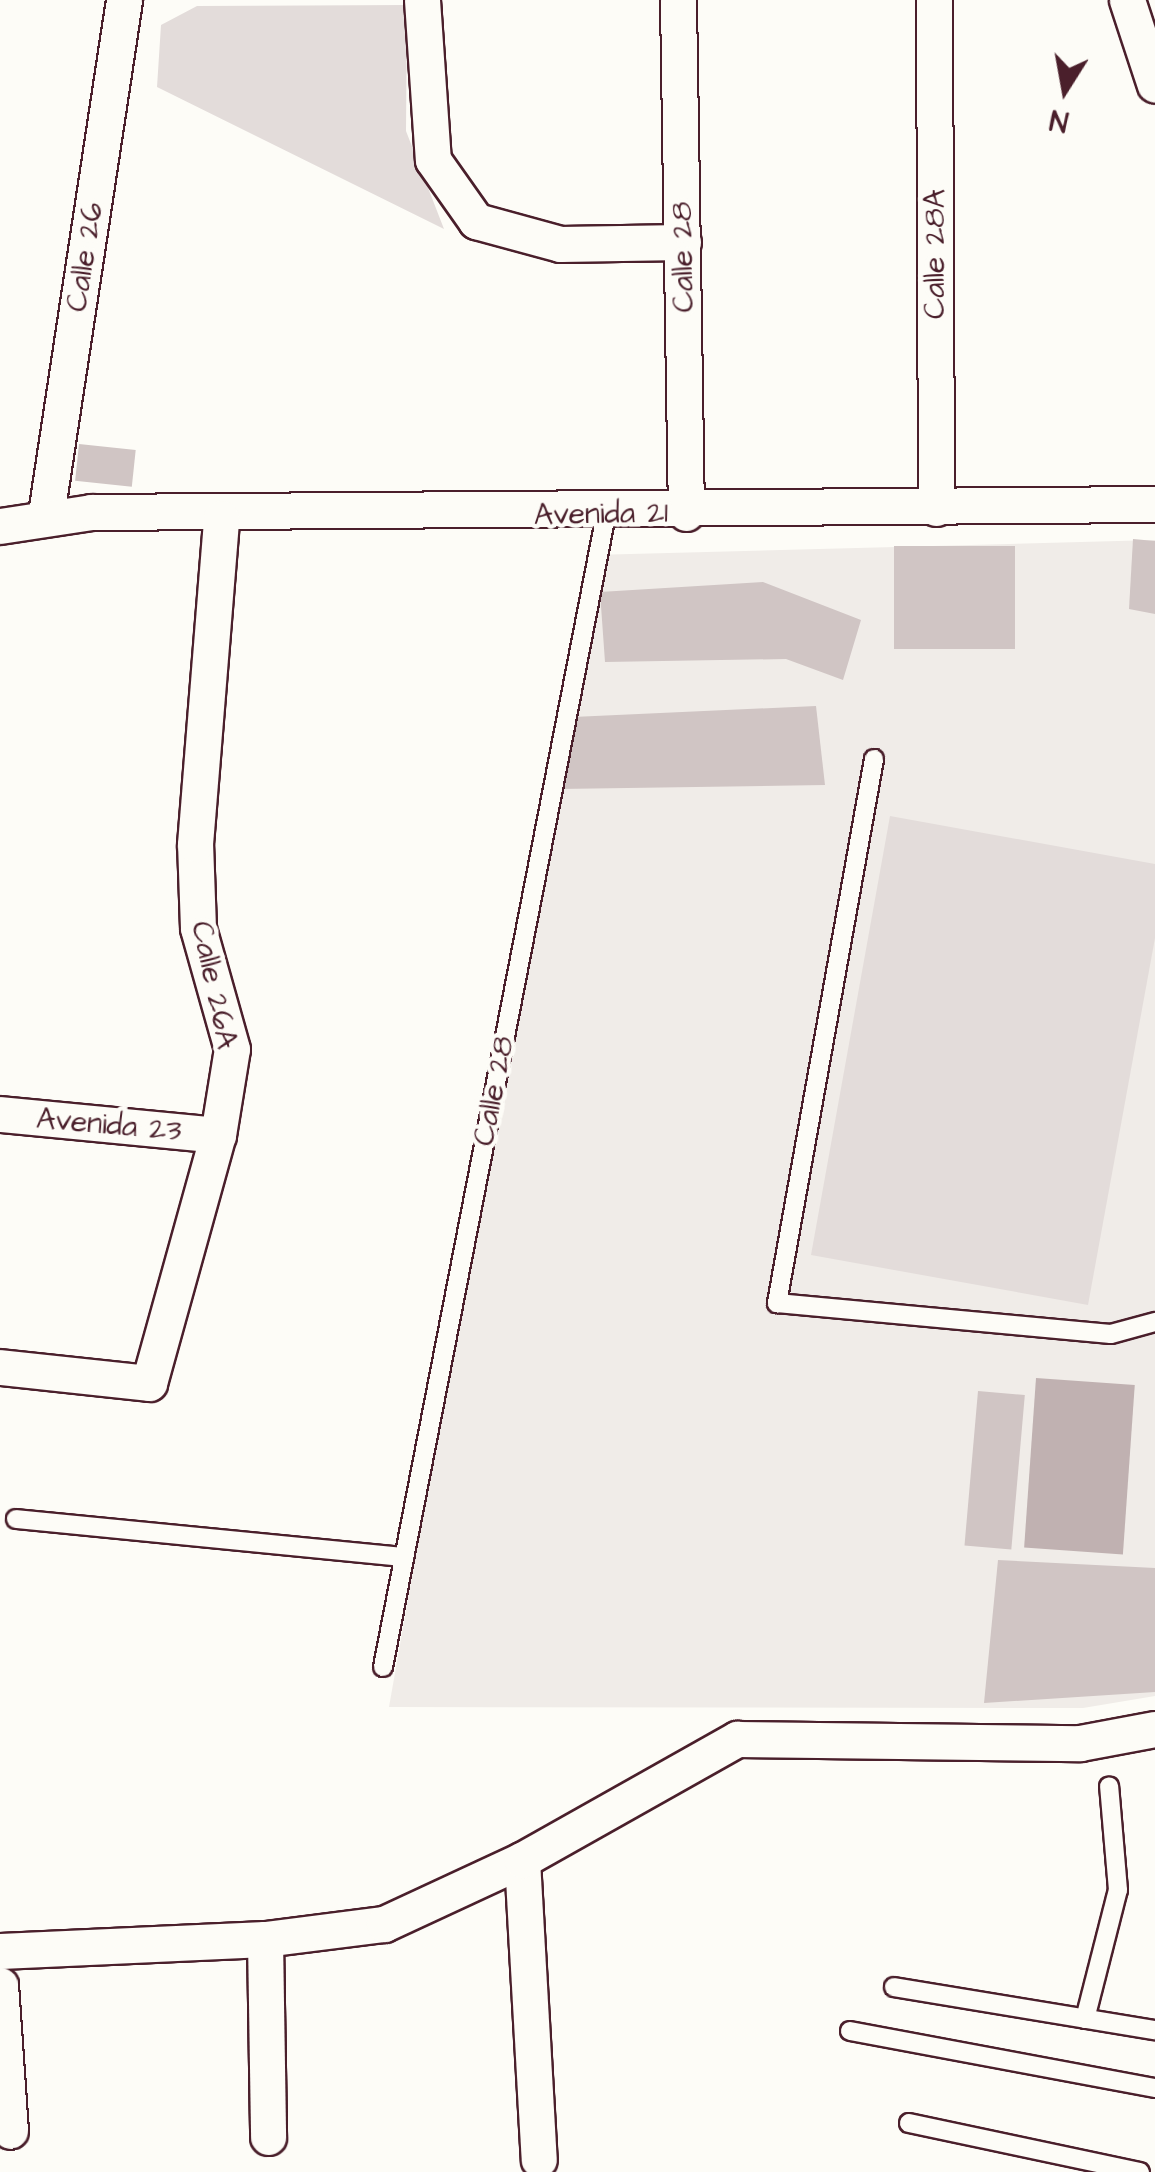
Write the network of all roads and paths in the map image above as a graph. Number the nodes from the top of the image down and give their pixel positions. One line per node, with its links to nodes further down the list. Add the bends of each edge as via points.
1 (124, 0): 11 (street, Calle 26)
2 (422, 0): 7 (street, via 433,160 476,221 560,244)
3 (678, 0): 7 (street, Calle 28)
4 (934, 0): 9 (street, Calle 28A)
5 (1127, 0): 6 (street)
6 (1155, 85)
7 (684, 242): 10 (street, Calle 28)
8 (1155, 504): 9 (street, Avenida 21)
9 (936, 508): 10 (street, Avenida 21)
10 (686, 513): 12 (street, Avenida 21)
11 (46, 514): 13 (street, Avenida 21); 14 (street, Avenida 21)
12 (606, 514): 13 (street, Avenida 21); 21 (lane, Calle 28)
13 (221, 518): 17 (street, Calle 26A, via 194,844 198,928 232,1049)
14 (0, 526)
15 (874, 759): 18 (lane, via 777,1303 1111,1334)
16 (0, 1114): 17 (street, Avenida 23)
17 (218, 1135): 19 (street, Calle 26A, via 149,1383)
18 (1155, 1322)
19 (0, 1367)
20 (16, 1518): 21 (lane)
21 (404, 1557): 22 (lane, Calle 28)
22 (383, 1667)
23 (1155, 1729): 25 (street, via 1080,1742 738,1738)
24 (1108, 1786): 30 (lane, via 1118,1890)
25 (522, 1860): 26 (street, via 384,1924); 37 (street)
26 (265, 1940): 27 (street); 36 (street)
27 (0, 1950)
28 (0, 1985): 35 (street)
29 (894, 1987): 30 (lane)
30 (1085, 2019): 31 (lane)
31 (1155, 2030)
32 (850, 2031): 33 (lane)
33 (1155, 2088)
34 (908, 2123): 38 (lane)
35 (10, 2131)
36 (268, 2137)
37 (538, 2160)
38 (1140, 2172)

